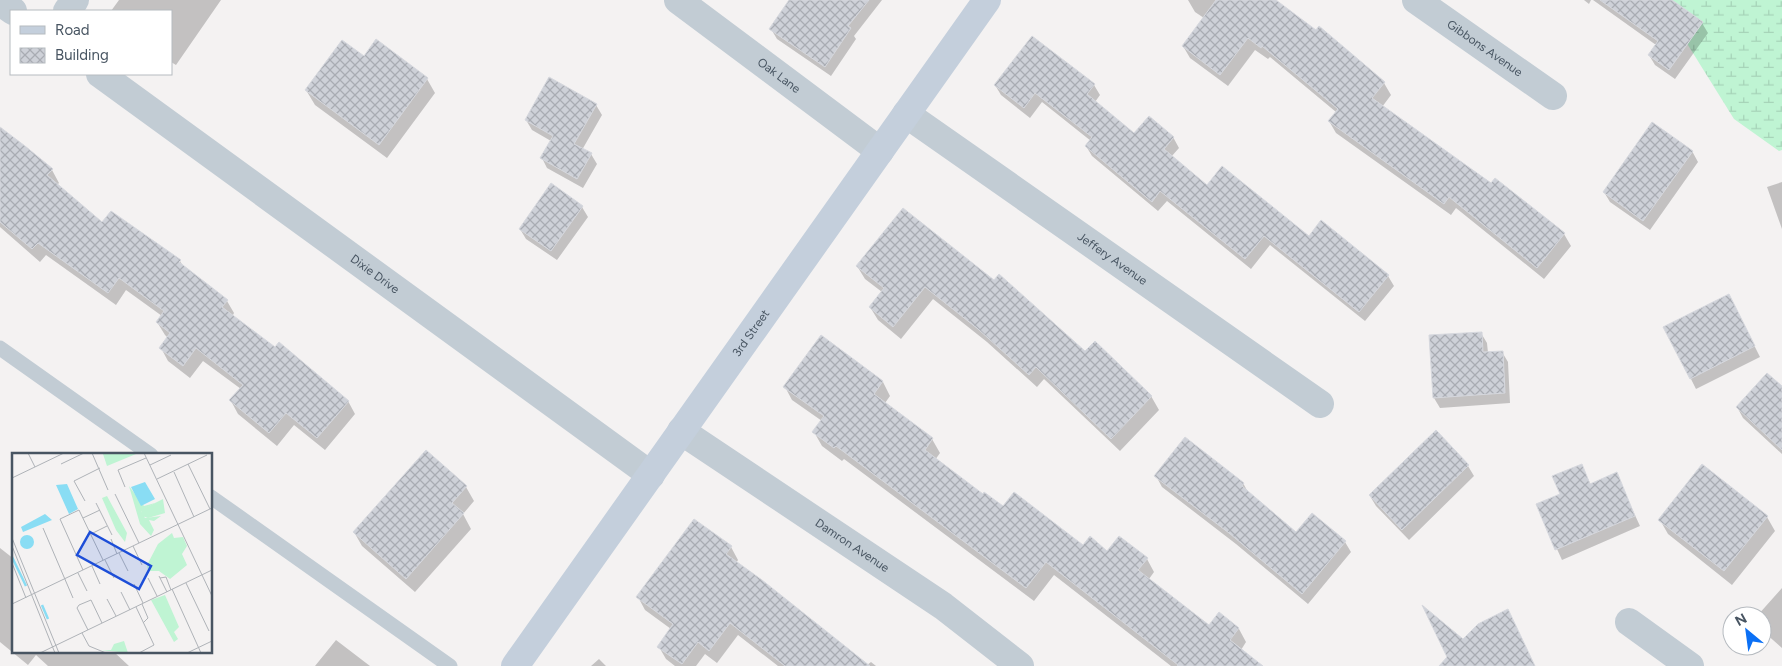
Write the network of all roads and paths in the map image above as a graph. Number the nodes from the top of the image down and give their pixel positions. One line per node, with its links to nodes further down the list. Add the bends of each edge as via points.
1 (678, 0): 9 (street, Oak Lane)
2 (986, 0): 8 (street, 3rd Street)
3 (1416, 0): 7 (street, Gibbons Avenue)
4 (0, 2): 5 (street)
5 (12, 10)
6 (101, 75): 14 (street, Dixie Drive)
7 (1553, 96)
8 (906, 114): 9 (street, 3rd Street); 11 (street, Jeffery Avenue)
9 (880, 151): 12 (street, 3rd Street)
10 (0, 348): 13 (lane)
11 (1320, 404)
12 (682, 431): 14 (street, 3rd Street); 19 (street, Damron Avenue, via 943,606)
13 (148, 453)
14 (651, 475): 18 (street, 3rd Street)
15 (212, 498): 17 (lane)
16 (1629, 622): 20 (street)
17 (450, 666)
18 (515, 666)
19 (1020, 666)
20 (1690, 666)

